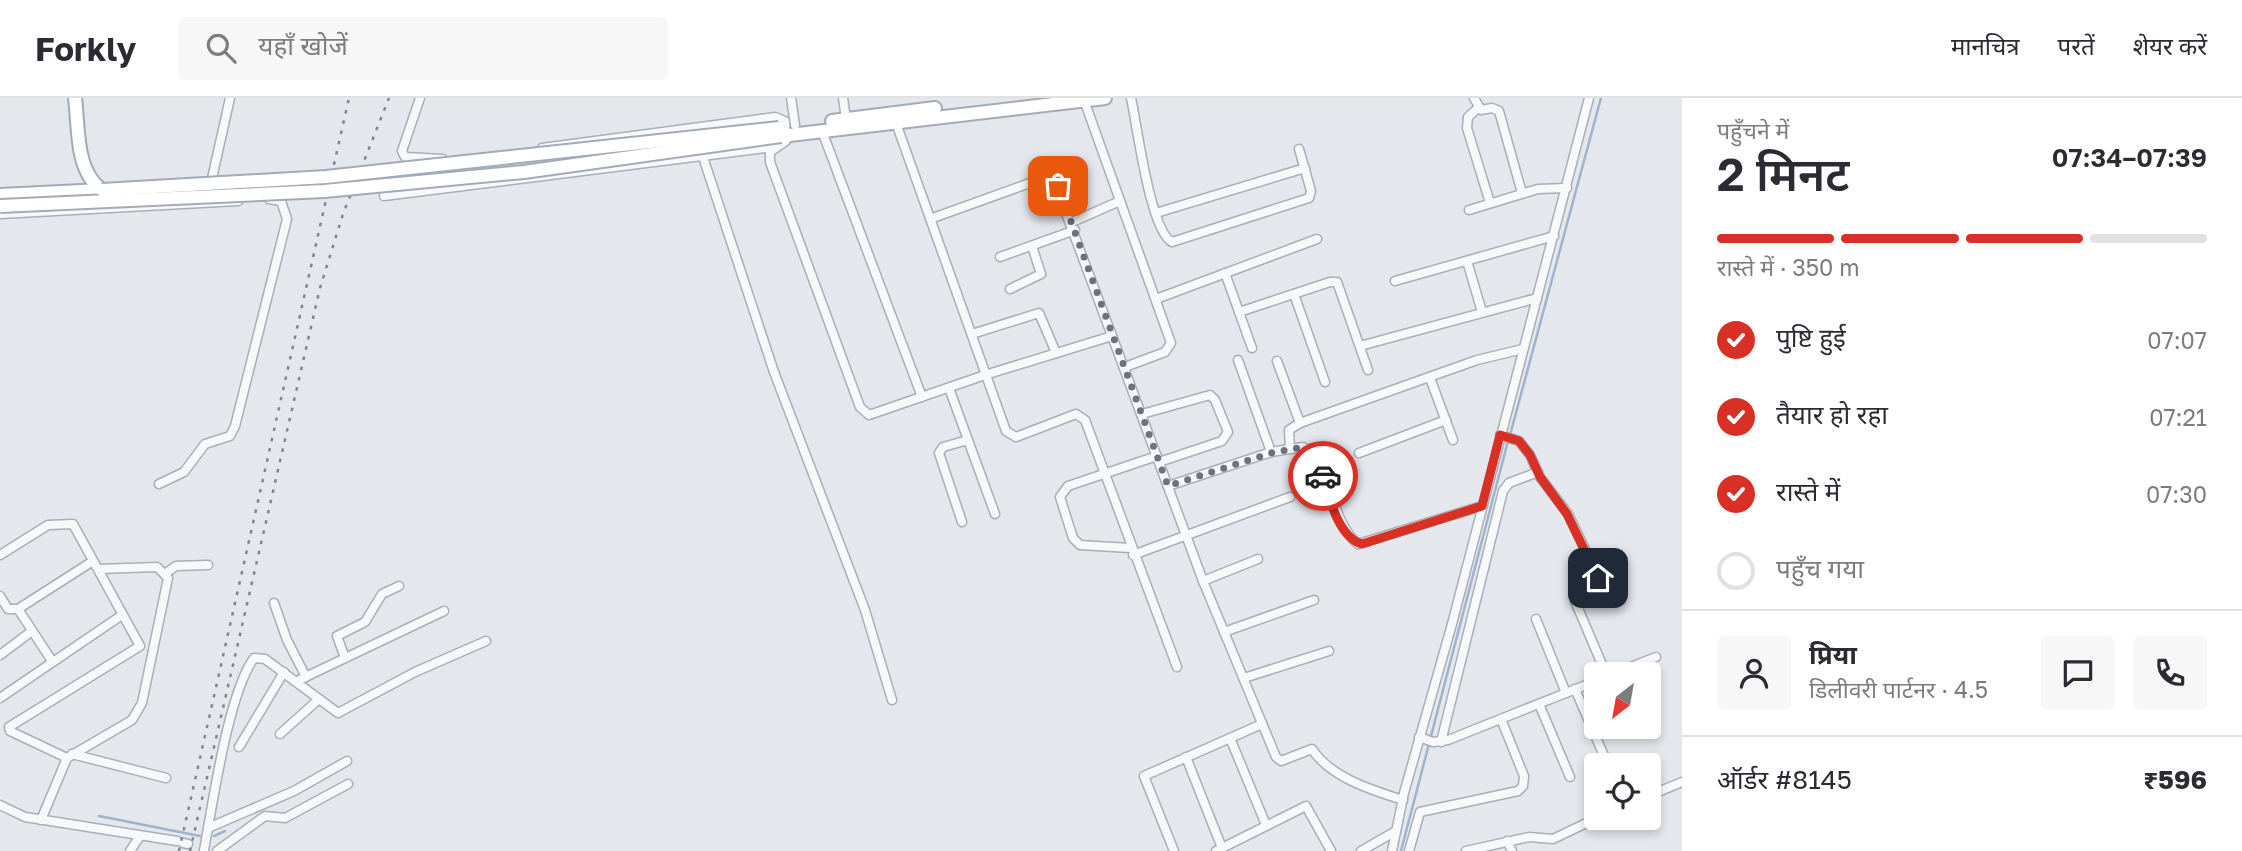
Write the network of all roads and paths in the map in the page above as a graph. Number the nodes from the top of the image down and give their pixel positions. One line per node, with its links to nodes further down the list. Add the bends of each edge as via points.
1 (75, 98): 22 (main road, via 83,164 91,182)
2 (230, 98): 20 (street)
3 (420, 98): 16 (street, via 402,151 412,160 515,152 775,117 785,121)
4 (791, 98): 16 (street)
5 (843, 98): 13 (street)
6 (1029, 98): 13 (main road)
7 (1105, 98): 11 (main road)
8 (1132, 98): 30 (street)
9 (1474, 98): 12 (street)
10 (1589, 98): 21 (street)
11 (1084, 100): 14 (main road); 26 (street)
12 (1478, 108): 23 (street, via 1499,111); 27 (street, via 1468,117 1468,128)
13 (846, 119): 16 (main road)
14 (895, 123): 15 (main road); 32 (street)
15 (822, 131): 16 (main road); 61 (street)
16 (784, 133): 18 (street); 20 (main road, bridge, via 340,176); 28 (main road, bridge, via 524,172 324,191); 61 (street, via 769,157 860,407 874,415)
17 (1299, 149): 19 (street)
18 (703, 157): 25 (street); 115 (street, via 774,372 865,610)
19 (1305, 168): 30 (street); 30 (street, via 1311,191 1305,201 1176,242 1164,236)
20 (211, 183): 22 (main road, bridge)
21 (1567, 188): 23 (street); 34 (street)
22 (102, 190): 24 (main road)
23 (1522, 193): 27 (street)
24 (0, 195)
25 (384, 196)
26 (1120, 201): 33 (street); 44 (street)
27 (1490, 203): 29 (street)
28 (0, 206)
29 (1469, 210)
30 (1156, 213)
31 (0, 214): 74 (street, via 274,198 284,205 287,219 233,432 205,444 184,472)
32 (930, 219): 33 (street, via 1048,178 1058,186); 47 (street)
33 (1073, 226): 36 (street); 48 (street)
34 (1554, 236): 38 (street); 43 (street)
35 (1317, 239): 39 (street)
36 (1032, 246): 37 (street); 41 (street, via 1041,274)
37 (1000, 257)
38 (1467, 261): 40 (street); 46 (street)
39 (1224, 273): 44 (street); 45 (street)
40 (1395, 281)
41 (1010, 289)
42 (1294, 294): 45 (street); 49 (street, via 1337,282); 59 (street)
43 (1537, 298): 46 (street); 51 (street)
44 (1156, 299): 55 (street, via 1170,338 1169,348)
45 (1239, 312): 50 (street)
46 (1482, 312): 49 (street)
47 (972, 334): 52 (street, via 1040,313); 57 (street)
48 (1112, 336): 52 (street); 55 (street)
49 (1360, 346): 56 (street)
50 (1252, 348)
51 (1523, 349): 58 (street); 65 (street)
52 (1056, 353): 57 (street)
53 (1238, 360): 69 (street)
54 (1277, 361): 64 (street)
55 (1125, 367): 62 (street)
56 (1368, 370)
57 (985, 374): 60 (street); 73 (street, via 1009,435 1016,437 1076,414 1081,416)
58 (1430, 378): 63 (street); 64 (street)
59 (1325, 382)
60 (949, 387): 61 (street); 66 (street)
61 (922, 397)
62 (1142, 414): 71 (street); 71 (street, via 1210,395 1228,432 1222,441)
63 (1446, 420): 67 (street); 70 (street)
64 (1300, 423): 68 (street, via 1289,430)
65 (1503, 435): 72 (street, via 1514,438); 77 (street)
66 (968, 440): 78 (street); 79 (street, via 943,447 939,453)
67 (1453, 440)
68 (1290, 449): 69 (street); 77 (street, via 1303,447 1316,456 1335,513 1358,544)
69 (1271, 453): 75 (street)
70 (1359, 453)
71 (1158, 459): 73 (street); 75 (street)
72 (1538, 471): 104 (street, via 1567,514 1597,573 1594,586 1575,601); 121 (street, via 1509,482 1503,491)
73 (1104, 472): 81 (street); 81 (street, via 1062,490 1061,504 1073,538 1080,545)
74 (159, 484)
75 (1168, 486): 80 (street)
76 (1290, 497): 80 (street)
77 (1482, 506): 121 (street)
78 (995, 514)
79 (962, 522)
80 (1186, 535): 81 (street); 87 (street)
81 (1132, 551): 106 (street)
82 (0, 555): 84 (street, via 44,527 68,523 75,527)
83 (1258, 559): 87 (street)
84 (96, 565): 86 (street, via 157,567); 92 (street); 94 (street)
85 (208, 565): 86 (street, via 176,566)
86 (166, 573): 124 (street, via 138,715)
87 (1203, 581): 97 (street)
88 (399, 586): 102 (street, via 382,594 365,622 337,636)
89 (0, 596): 92 (street, via 8,609)
90 (1314, 600): 97 (street)
91 (274, 603): 109 (street)
92 (18, 609): 96 (street)
93 (444, 611): 102 (street)
94 (122, 615): 103 (street); 124 (street, via 139,649 9,727)
95 (1536, 619): 112 (street)
96 (32, 631): 100 (street); 103 (street)
97 (1224, 632): 108 (street)
98 (486, 641): 114 (street, via 338,713)
99 (1329, 652): 108 (street)
100 (0, 655)
101 (1656, 657): 105 (street)
102 (345, 658): 109 (street)
103 (52, 661): 113 (street)
104 (1601, 662)
105 (1644, 662)
106 (1177, 667)
107 (284, 672): 109 (street); 122 (street); 137 (street, via 261,657 252,661 231,717)
108 (1244, 678): 118 (street)
109 (301, 679): 114 (street)
110 (1584, 686): 111 (street)
111 (1575, 689): 112 (street); 123 (street)
112 (1566, 693): 116 (street)
113 (0, 698)
114 (318, 699): 119 (street)
115 (891, 700)
116 (1539, 704): 117 (street); 127 (street)
117 (1501, 719): 121 (street); 149 (street, via 1524,776 1523,786 1518,791 1420,812)
118 (1262, 724): 120 (street); 132 (street, via 1280,760 1312,749 1324,765)
119 (280, 734)
120 (1230, 738): 125 (street); 136 (street)
121 (1430, 740): 132 (street)
122 (239, 747)
123 (1603, 753)
124 (70, 756): 128 (street); 134 (street)
125 (1186, 757): 142 (street); 145 (street, via 1143,778)
126 (347, 761): 137 (street, via 294,791)
127 (1570, 777)
128 (166, 778)
129 (1682, 782): 131 (street)
130 (348, 784): 144 (street, via 282,820 265,816)
131 (1661, 791)
132 (1403, 800): 138 (street)
133 (0, 805): 134 (street)
134 (41, 820): 139 (street)
135 (1584, 824): 140 (street, via 1553,839 1536,836)
136 (1266, 825): 142 (street); 146 (street, via 1306,806)
137 (208, 828): 141 (street)
138 (1396, 831): 147 (street); 148 (street)
139 (140, 836): 141 (street); 143 (street)
140 (1507, 841): 150 (street); 151 (street)
141 (192, 846)
142 (1219, 849)
143 (130, 851)
144 (217, 851)
145 (1174, 851)
146 (1332, 851)
147 (1361, 851)
148 (1392, 851)
149 (1409, 851)
150 (1466, 851)
151 (1511, 851)

